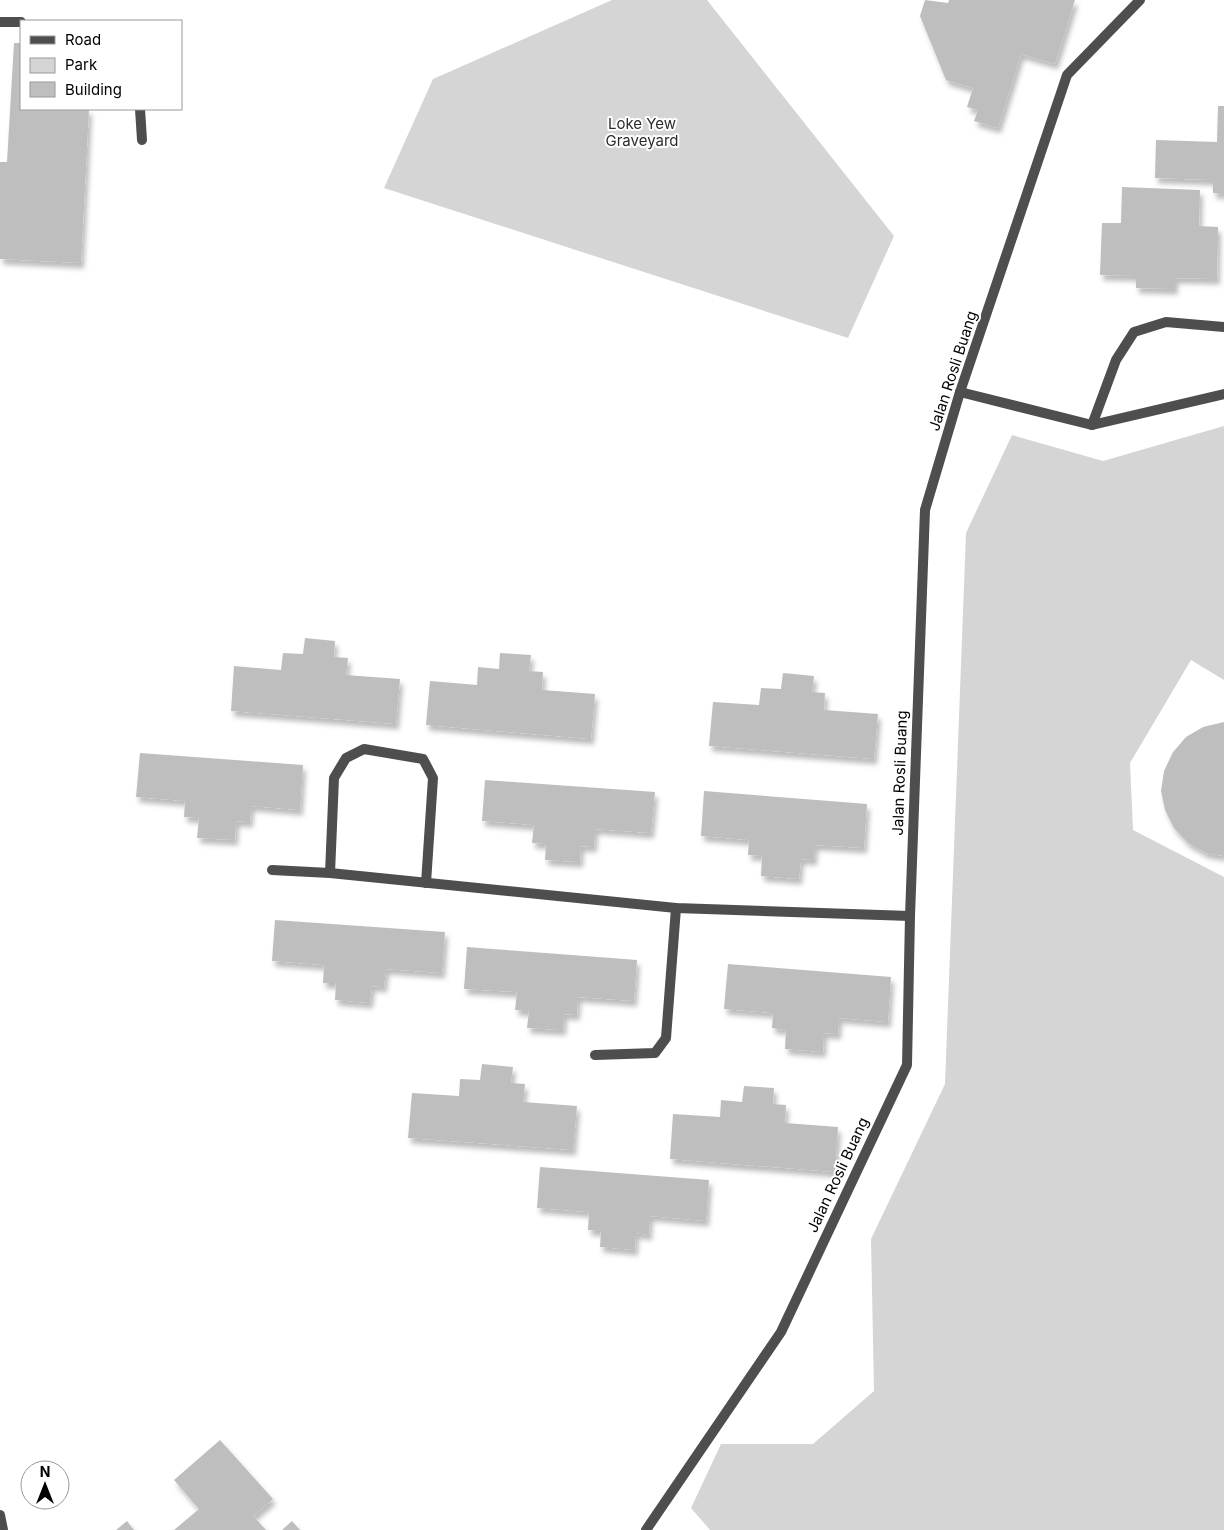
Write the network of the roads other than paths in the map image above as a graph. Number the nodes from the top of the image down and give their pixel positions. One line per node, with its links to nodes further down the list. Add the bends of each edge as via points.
1 (1140, 0): 7 (street, Jalan Rosli Buang, via 1067,75)
2 (0, 22): 3 (street)
3 (20, 22)
4 (140, 110): 5 (street)
5 (142, 140)
6 (1224, 327): 9 (street, via 1166,322 1134,332 1116,360)
7 (960, 392): 9 (street); 14 (street, Jalan Rosli Buang, via 926,510)
8 (1224, 394): 9 (street)
9 (1092, 425)
10 (272, 870): 11 (street)
11 (330, 873): 12 (street); 12 (street, via 334,778 346,758 364,750 423,759 433,778)
12 (426, 884): 13 (street)
13 (676, 908): 14 (street); 15 (street, via 666,1038 655,1052)
14 (910, 916): 18 (street, Jalan Rosli Buang, via 907,1065 781,1332)
15 (596, 1055)
16 (0, 1515): 17 (street)
17 (3, 1530)
18 (646, 1530)

